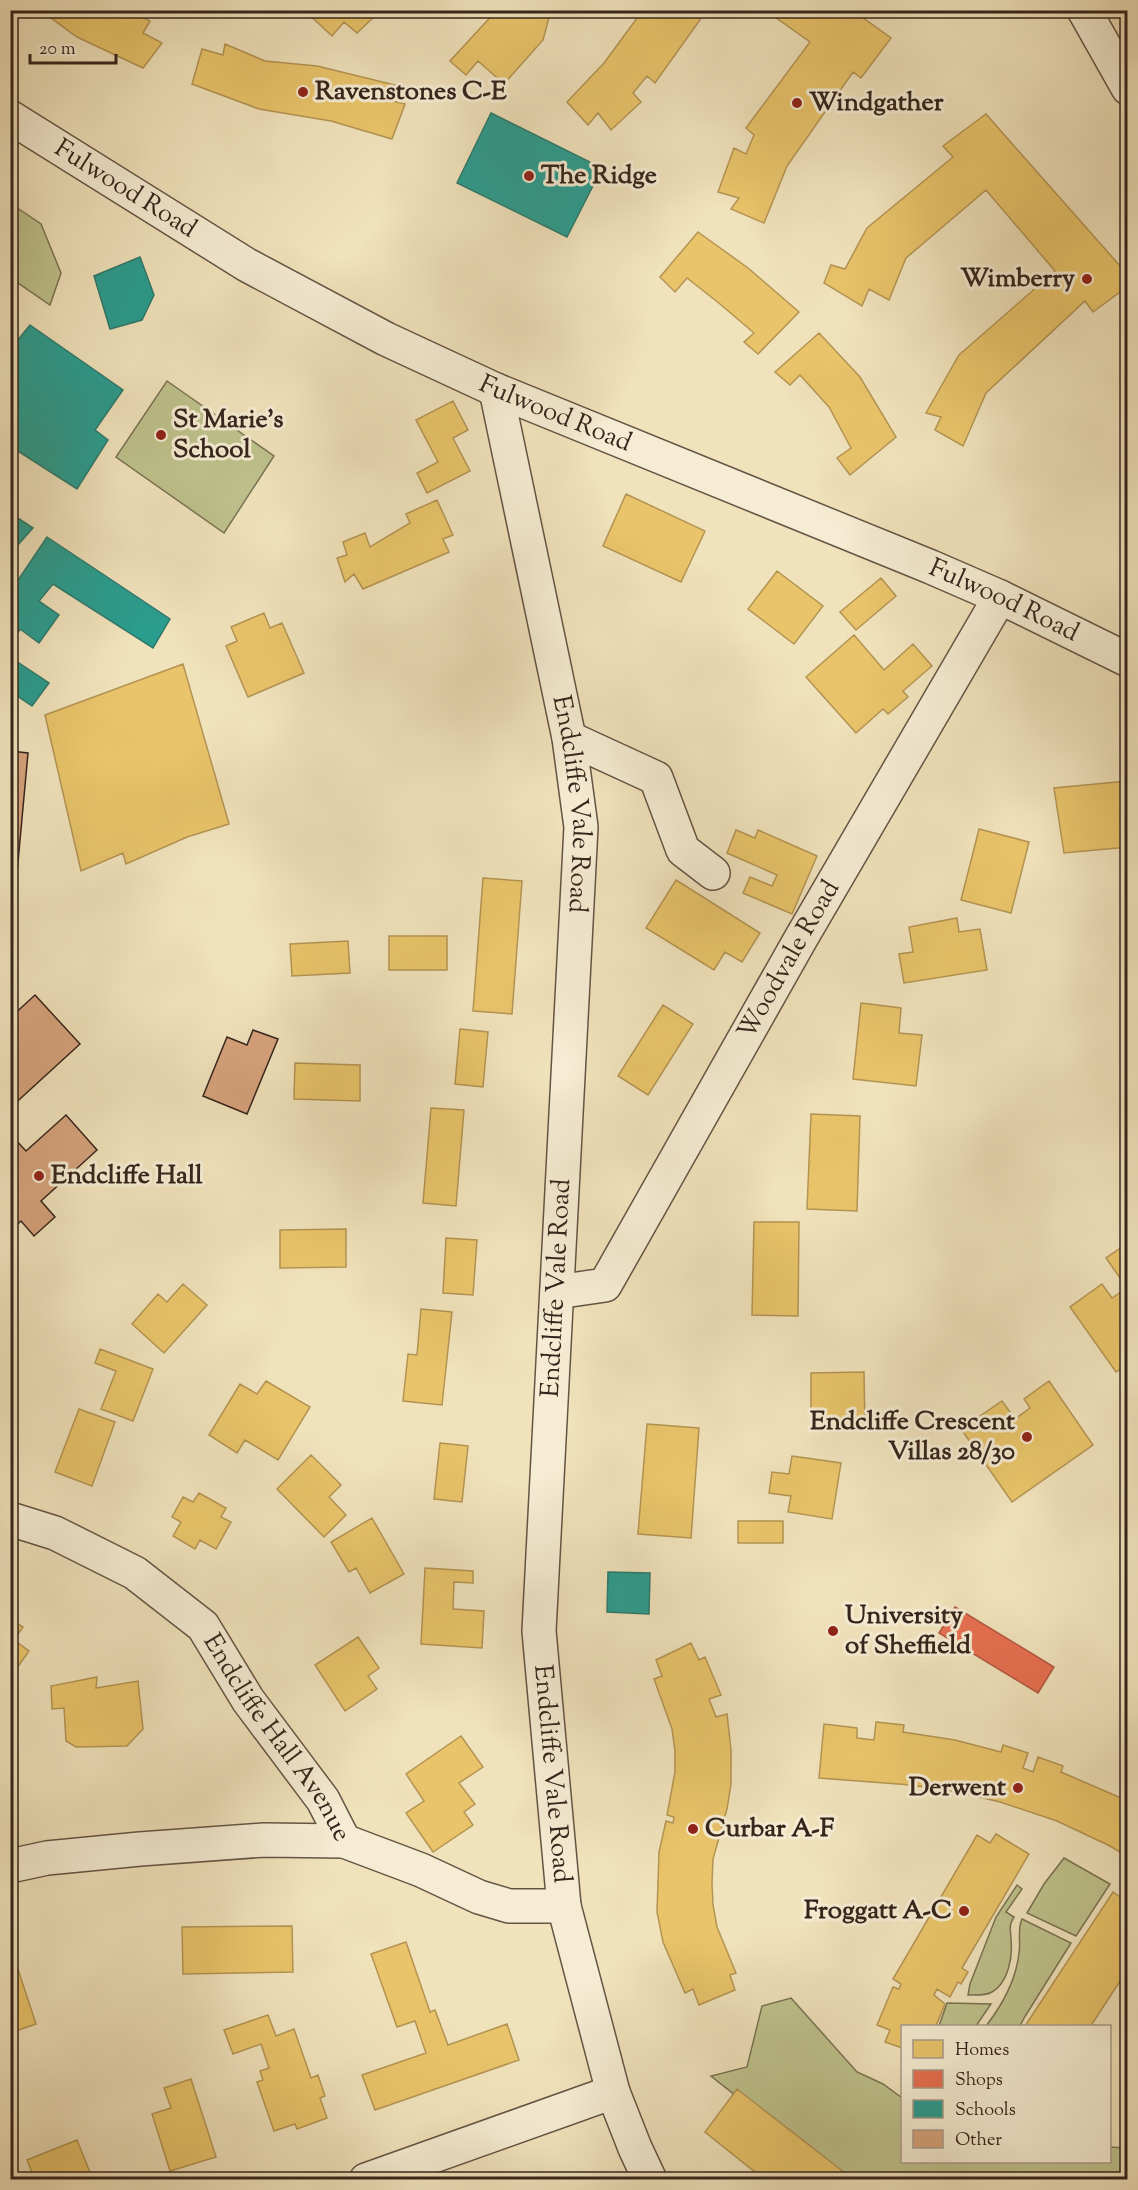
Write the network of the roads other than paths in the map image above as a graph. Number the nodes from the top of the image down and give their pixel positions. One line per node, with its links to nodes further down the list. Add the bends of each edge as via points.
1 (1084, 10): 2 (street)
2 (1128, 88)
3 (10, 117): 4 (street, Fulwood Road, via 247,266 386,339)
4 (496, 390): 5 (street, Fulwood Road); 7 (street, Endcliffe Vale Road)
5 (999, 597): 6 (street, Fulwood Road); 9 (street, Woodvale Road, via 605,1285)
6 (1128, 660)
7 (569, 738): 8 (street, via 656,778 683,850); 9 (street, Endcliffe Vale Road, via 581,827)
8 (713, 873)
9 (556, 1292): 13 (street, Endcliffe Vale Road, via 539,1631)
10 (10, 1519): 11 (street, Endcliffe Hall Avenue, via 56,1533 135,1572 203,1626 248,1700 323,1800)
11 (344, 1841): 12 (street, via 264,1840 140,1849 47,1858); 13 (street, Endcliffe Hall Avenue, via 509,1906)
12 (10, 1866)
13 (564, 1906): 14 (street, Endcliffe Vale Road)
14 (613, 2092): 15 (street); 16 (street, Endcliffe Vale Road)
15 (366, 2180)
16 (651, 2180)

